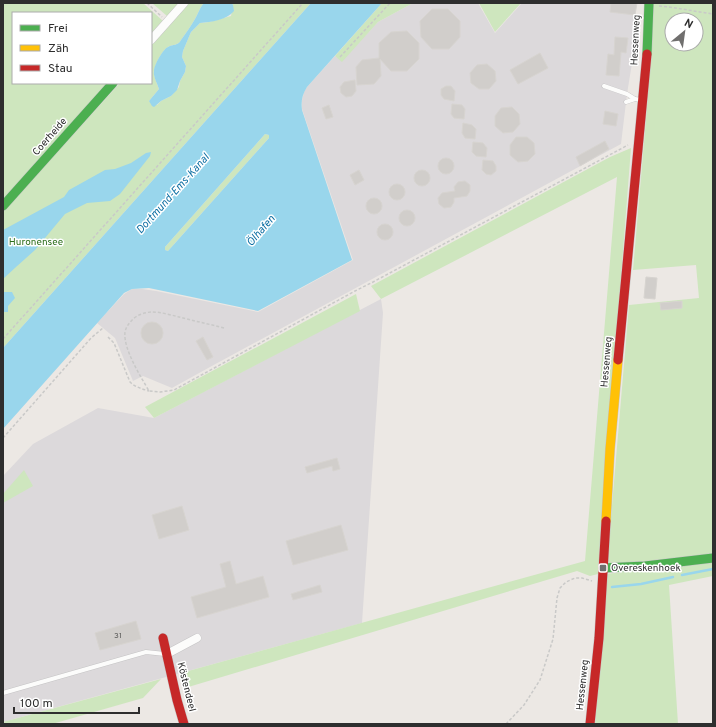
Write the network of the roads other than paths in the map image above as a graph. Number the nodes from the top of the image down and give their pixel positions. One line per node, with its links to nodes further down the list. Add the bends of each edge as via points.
1 (184, 3): 3 (street)
2 (649, 4): 6 (street, Hessenweg, via 648,50)
3 (152, 39)
4 (112, 84): 8 (street, Coerheide)
5 (604, 86): 6 (lane)
6 (639, 100): 7 (lane); 10 (street, Hessenweg, via 639,142 610,450)
7 (626, 102)
8 (3, 206)
9 (713, 558): 10 (street, via 641,567)
10 (603, 568): 16 (street, Hessenweg)
11 (163, 638): 13 (street, Köstendeel)
12 (197, 638): 13 (street, Köstendeel)
13 (167, 654): 14 (lane, via 146,652); 15 (street, Köstendeel)
14 (3, 693)
15 (184, 724)
16 (590, 724)

